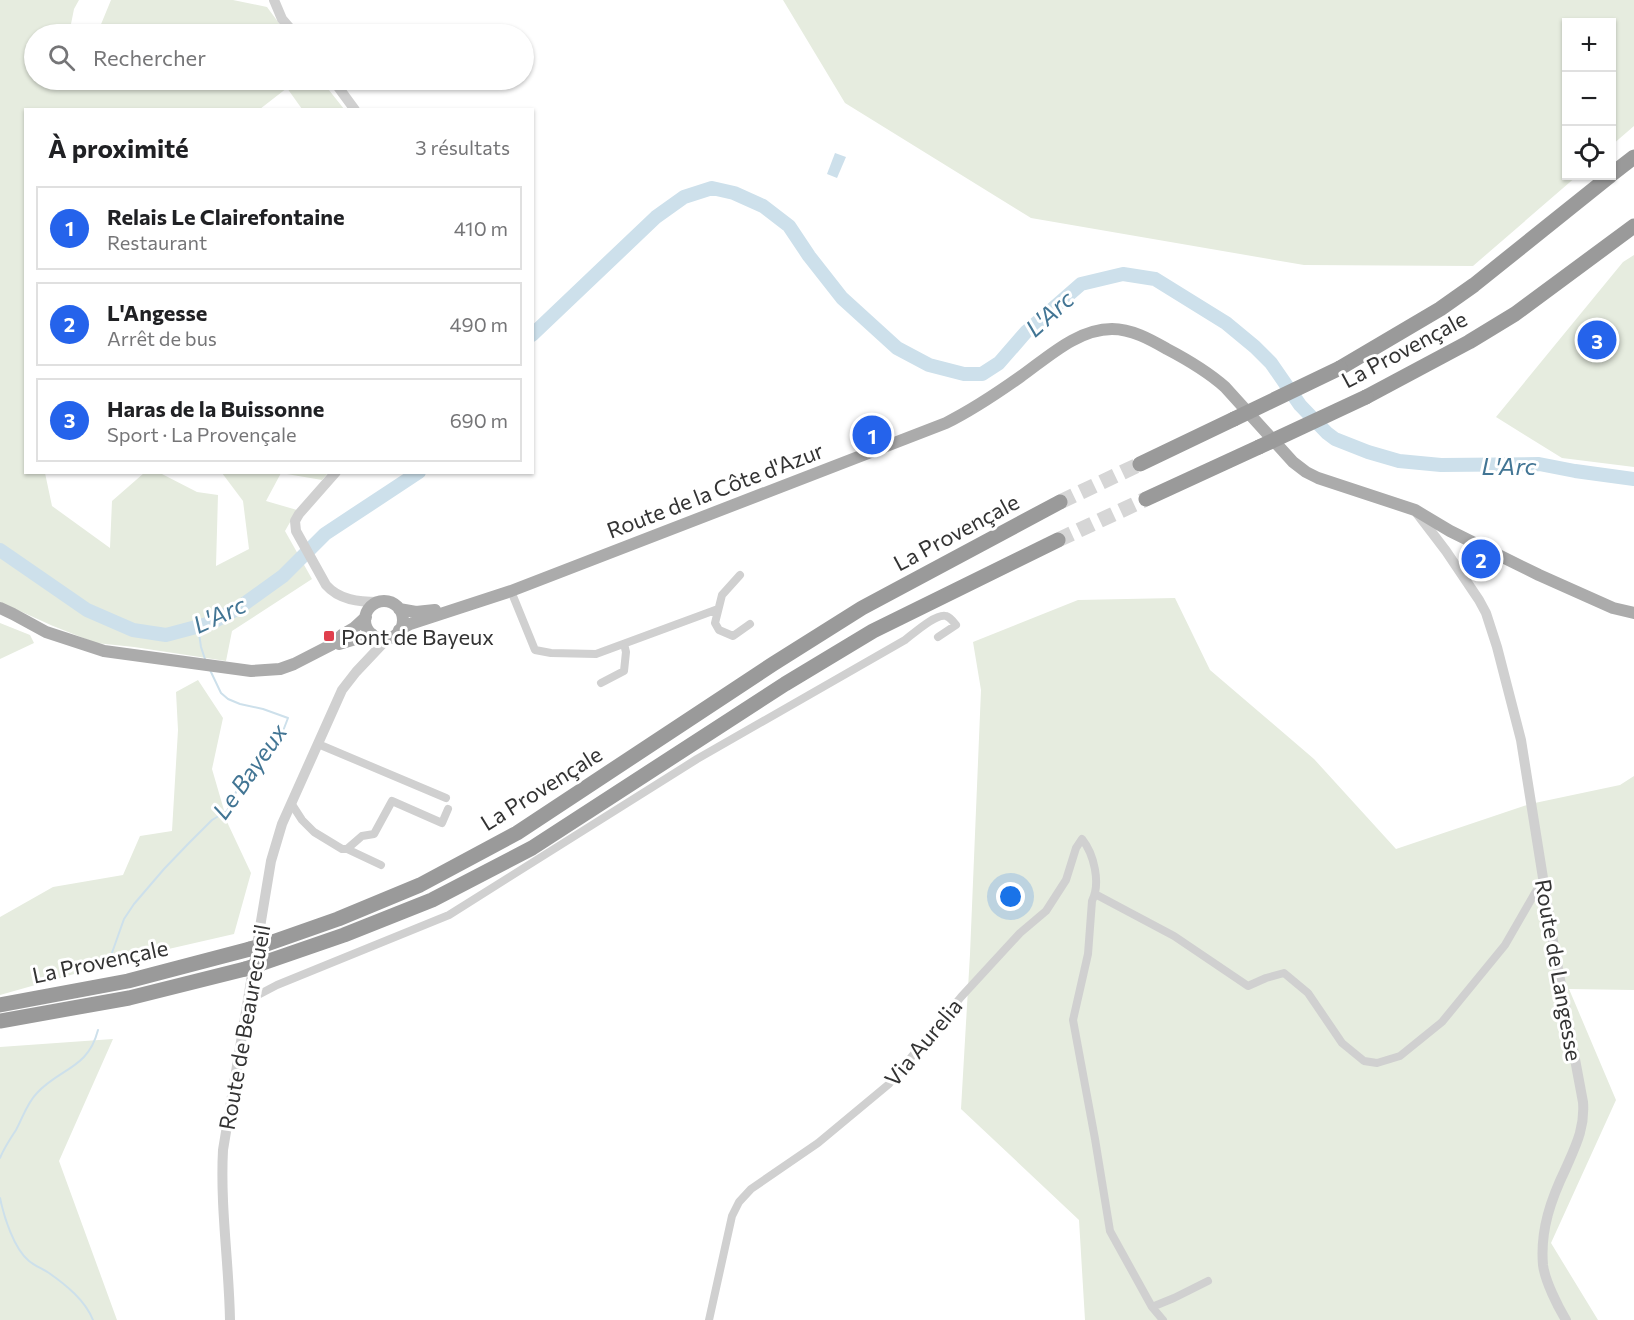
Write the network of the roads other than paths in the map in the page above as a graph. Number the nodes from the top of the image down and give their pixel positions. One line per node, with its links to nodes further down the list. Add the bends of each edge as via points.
1 (274, 0): 2 (street)
2 (286, 24)
3 (340, 90): 4 (street)
4 (354, 108)
5 (1634, 157): 6 (highway, La Provençale)
6 (1616, 171)
7 (1605, 180): 9 (highway, La Provençale, bridge, via 1440,309 1340,368)
8 (1634, 226): 11 (highway, La Provençale, bridge, via 1515,314 1459,347 1366,397)
9 (1140, 464)
10 (334, 474): 21 (street, via 299,514 295,521 297,537 326,585)
11 (1146, 499)
12 (1060, 502): 40 (highway, La Provençale, via 862,608 517,833 420,885 257,947 128,981)
13 (1415, 510): 16 (main road, Route de la Côte d'Azur, via 1306,472 1208,372 1154,341 1135,333 1107,329 1078,338 946,423); 22 (main road, Route de la Côte d'Azur, via 1539,575 1613,608); 37 (street, Route de Langesse, via 1486,613 1521,740)
14 (1058, 540): 41 (highway, La Provençale, bridge, via 873,631 532,848 432,900 245,969 129,998)
15 (740, 575): 20 (street, via 722,595)
16 (511, 591): 19 (main road, Route de la Côte d'Azur); 27 (street, via 535,650 596,654)
17 (0, 608): 28 (main road, via 46,632 104,651 251,671 280,669)
18 (399, 609): 19 (main road, Route de la Côte d'Azur); 21 (main road, via 386,601); 24 (main road, via 403,619)
19 (460, 609): 24 (main road, Route de la Côte d'Azur, via 410,624)
20 (718, 609): 23 (street, via 715,623 729,635); 27 (street)
21 (364, 610): 25 (main road, via 367,627); 28 (main road, via 354,628)
22 (1634, 613)
23 (750, 624)
24 (394, 634): 25 (main road, via 383,638); 29 (street, Route de Beaurecueil)
25 (374, 635): 28 (main road); 29 (street)
26 (938, 637): 39 (street, via 956,625 947,616 931,621 697,759 449,915)
27 (624, 644): 30 (street, via 624,671)
28 (332, 645)
29 (372, 655): 31 (street, Route de Beaurecueil, via 342,690)
30 (601, 683)
31 (318, 744): 32 (street); 33 (street, Route de Beaurecueil)
32 (446, 798)
33 (291, 803): 35 (street, via 314,832); 39 (street, Route de Beaurecueil, via 271,861)
34 (448, 809): 35 (street, via 442,823 392,801 374,834 362,836)
35 (347, 849): 36 (street)
36 (381, 865)
37 (1543, 879): 38 (street, via 1505,945 1442,1022 1400,1056 1377,1063 1364,1061 1342,1043 1308,993 1284,973 1248,986 1174,936); 47 (street, Route de Langesse, via 1584,1118 1580,1138 1555,1191 1544,1228 1543,1267)
38 (1095, 894): 43 (street, via 1088,954 1073,1020 1110,1231); 45 (street, Via Aurelia, via 1090,849 1082,839 1066,880 1046,911 1020,933 961,997 889,1084 738,1202)
39 (249, 998): 44 (street, Route de Beaurecueil, via 223,1150)
40 (0, 1005)
41 (0, 1021)
42 (1208, 1281): 43 (street)
43 (1152, 1307): 46 (street)
44 (230, 1320)
45 (709, 1320)
46 (1163, 1320)
47 (1566, 1320)

